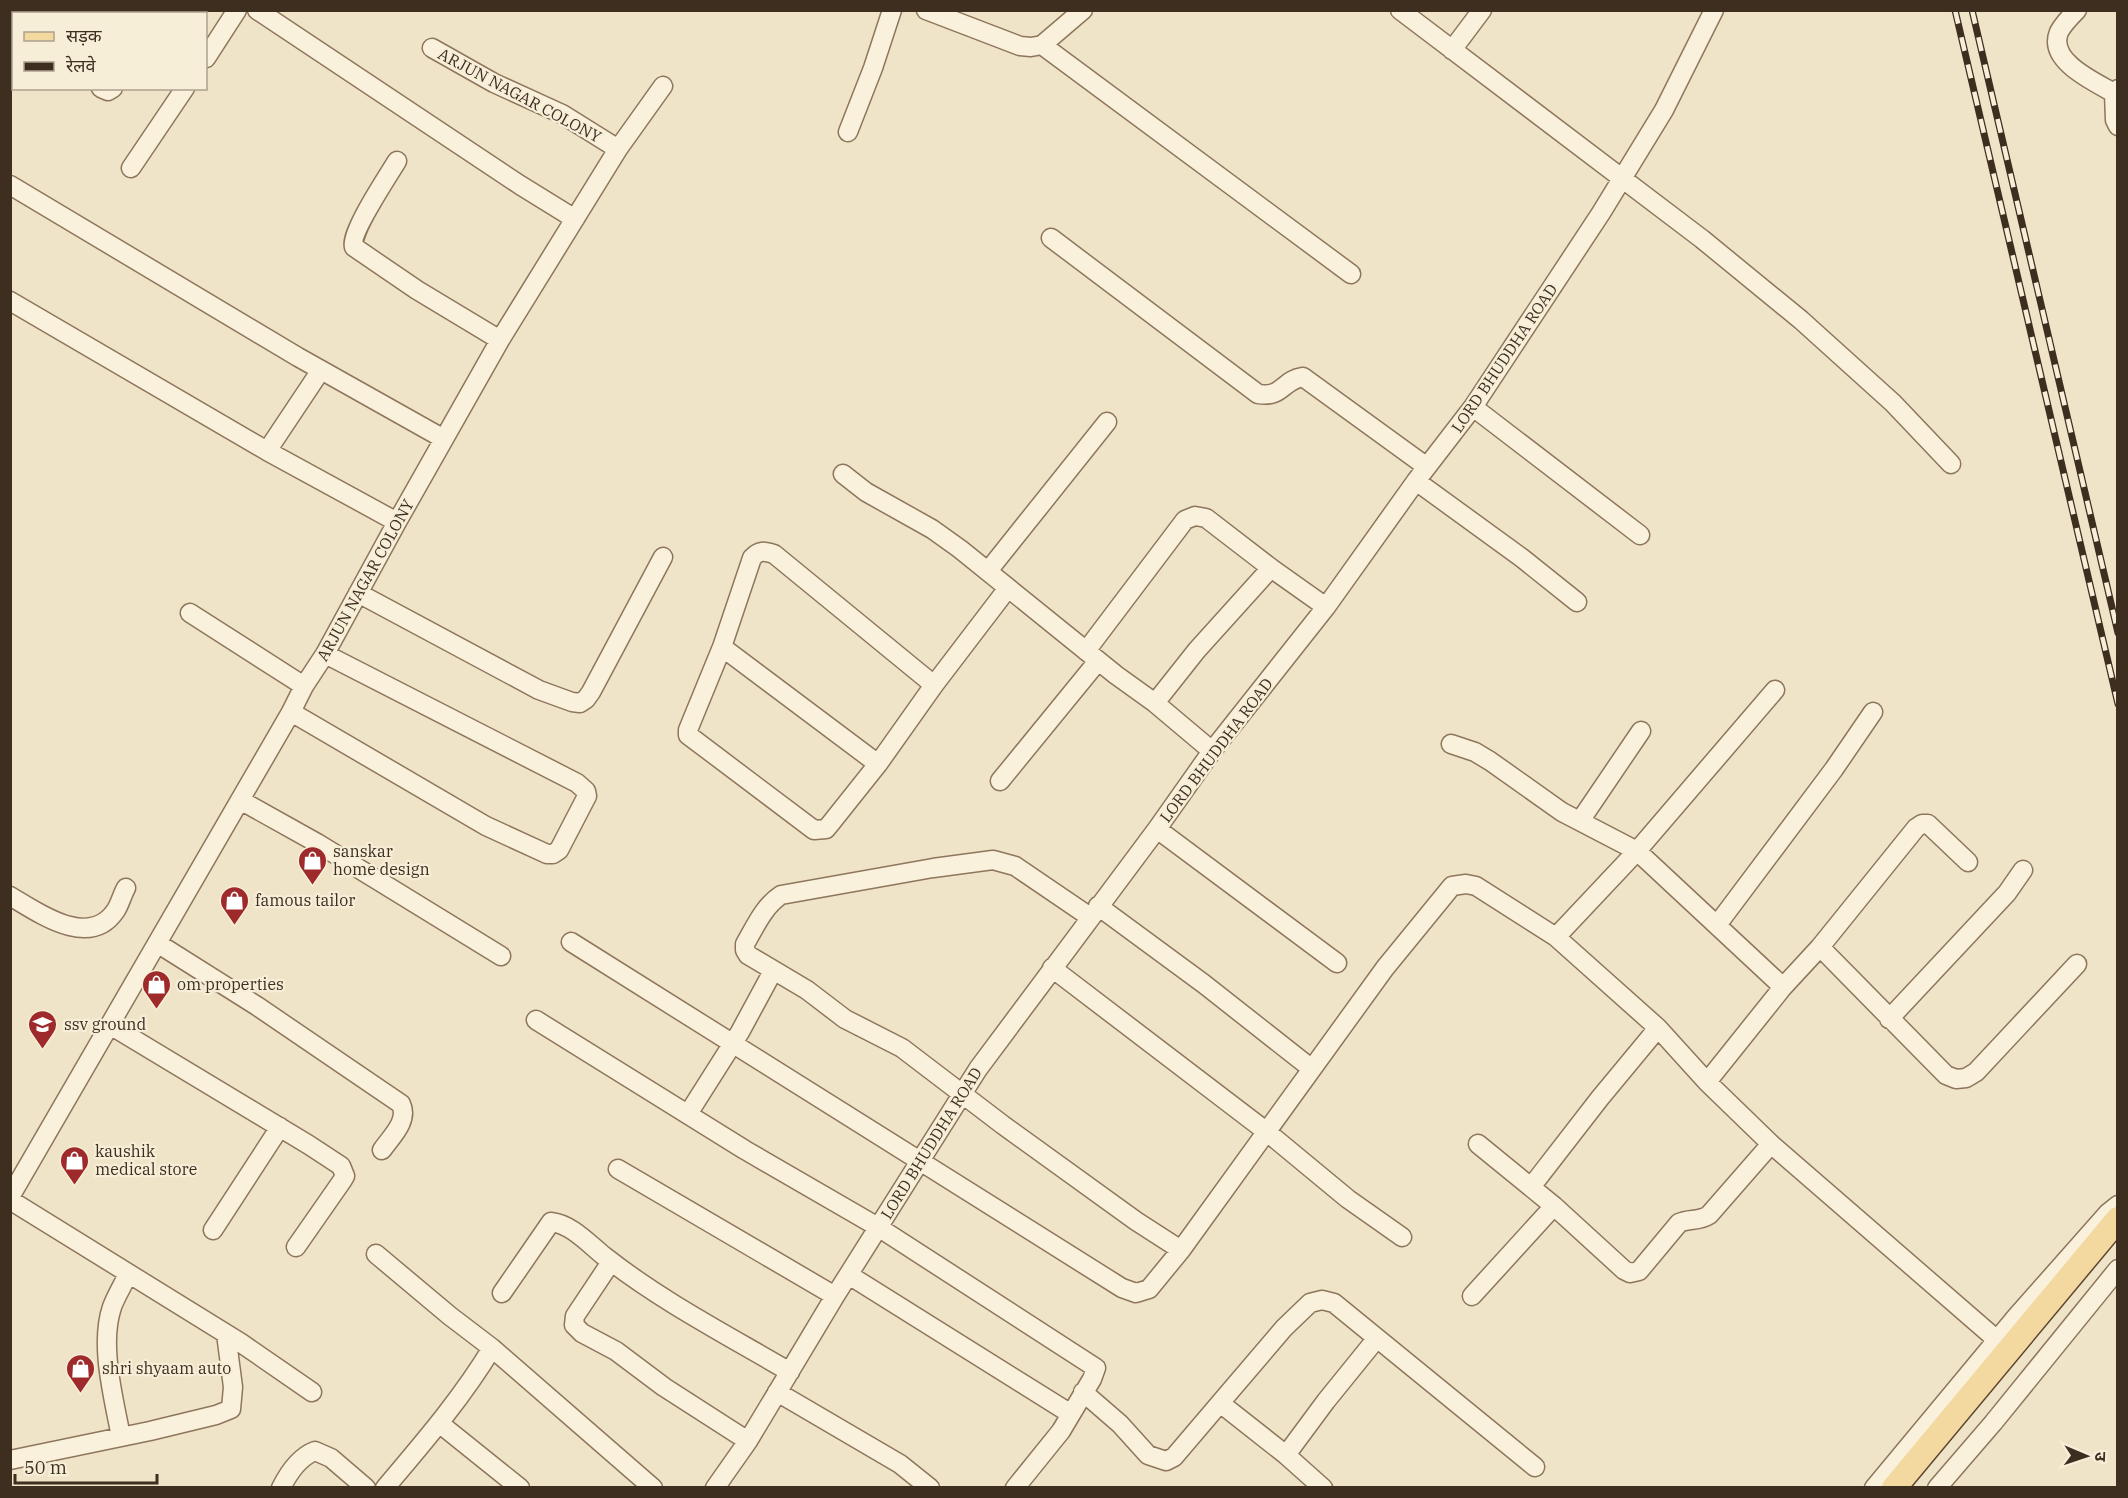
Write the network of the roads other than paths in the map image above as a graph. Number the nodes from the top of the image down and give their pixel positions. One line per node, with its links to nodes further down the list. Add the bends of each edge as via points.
1 (237, 10): 15 (street)
2 (257, 10): 26 (street)
3 (926, 10): 12 (street, via 1020,46)
4 (1083, 10): 12 (street)
5 (1400, 10): 14 (street)
6 (1482, 10): 14 (street)
7 (1714, 10): 24 (street, LORD BHUDDHA ROAD, via 1664,110)
8 (2054, 10): 11 (street)
9 (2077, 10): 11 (street)
10 (891, 11): 20 (street)
11 (2058, 34): 18 (street, via 2062,58 2082,76)
12 (1042, 45): 28 (street)
13 (432, 48): 21 (street, ARJUN NAGAR COLONY, via 494,83 562,114)
14 (1452, 50): 24 (street)
15 (207, 56)
16 (663, 86): 21 (street)
17 (184, 90): 23 (street)
18 (2116, 91): 19 (street)
19 (2118, 126)
20 (848, 132)
21 (618, 148): 26 (street, ARJUN NAGAR COLONY)
22 (397, 161): 30 (street, via 358,227 352,241 354,248)
23 (131, 168)
24 (1622, 179): 32 (street, LORD BHUDDHA ROAD); 36 (street, via 1801,321 1893,403)
25 (10, 186): 31 (street)
26 (575, 219): 30 (street, ARJUN NAGAR COLONY)
27 (1051, 238): 38 (street, via 1258,394 1268,396 1292,379 1303,377)
28 (1351, 274)
29 (10, 301): 35 (street)
30 (501, 340): 34 (street, ARJUN NAGAR COLONY)
31 (321, 370): 34 (street); 35 (street)
32 (1473, 407): 38 (street, LORD BHUDDHA ROAD); 40 (street)
33 (1107, 422): 43 (street)
34 (444, 439): 39 (street, ARJUN NAGAR COLONY)
35 (267, 450): 39 (street)
36 (1952, 464)
37 (843, 474): 43 (street)
38 (1422, 474): 46 (street); 47 (street, LORD BHUDDHA ROAD)
39 (397, 522): 45 (street, ARJUN NAGAR COLONY)
40 (1640, 535)
41 (663, 557): 45 (street, via 591,692 580,703 539,690)
42 (1271, 568): 47 (street); 51 (street, via 1206,518 1190,517); 55 (street)
43 (988, 571): 44 (street)
44 (1008, 588): 51 (street); 52 (street)
45 (358, 593): 50 (street, ARJUN NAGAR COLONY)
46 (1577, 602)
47 (1326, 607): 60 (street, LORD BHUDDHA ROAD)
48 (190, 613): 53 (street)
49 (722, 647): 52 (street, via 752,558 765,551 781,559); 61 (street); 61 (street, via 688,735 810,828 826,829)
50 (325, 654): 53 (street, ARJUN NAGAR COLONY); 56 (street, via 577,783 587,796 560,850 547,854 486,826)
51 (1092, 656): 55 (street); 62 (street)
52 (934, 685): 61 (street)
53 (304, 686): 56 (street, ARJUN NAGAR COLONY)
54 (1774, 690): 66 (street)
55 (1155, 703): 60 (street)
56 (291, 712): 63 (street, ARJUN NAGAR COLONY)
57 (1873, 712): 72 (street)
58 (1641, 731): 64 (street)
59 (1451, 744): 64 (street, via 1475,752)
60 (1212, 751): 65 (street, LORD BHUDDHA ROAD)
61 (878, 764)
62 (1000, 781)
63 (240, 800): 75 (street, ARJUN NAGAR COLONY); 77 (street)
64 (1580, 821): 66 (street)
65 (1157, 829): 71 (street, LORD BHUDDHA ROAD); 78 (street)
66 (1637, 851): 72 (street); 73 (street)
67 (1968, 862): 76 (street, via 1928,824 1922,824)
68 (2024, 870): 83 (street, via 2000,901)
69 (126, 888): 70 (street, via 115,911 92,928 70,928)
70 (10, 896)
71 (1094, 912): 80 (street, LORD BHUDDHA ROAD); 81 (street, via 1025,872 993,860 797,892 773,901 745,944 748,955); 88 (street, via 1168,957)
72 (1717, 926): 82 (street)
73 (1556, 937): 86 (street); 88 (street, via 1476,886 1452,886 1385,968)
74 (571, 942): 87 (street)
75 (157, 943): 85 (street, ARJUN NAGAR COLONY); 96 (street, via 400,1104 403,1120)
76 (1820, 947): 82 (street); 83 (street)
77 (501, 956)
78 (1337, 963)
79 (2078, 964): 83 (street, via 1966,1078 1946,1076)
80 (1052, 968): 90 (street, LORD BHUDDHA ROAD); 93 (street)
81 (773, 971): 87 (street); 90 (street, via 823,1000 845,1019 902,1048)
82 (1783, 987): 89 (street)
83 (1889, 1019)
84 (536, 1020): 91 (street)
85 (110, 1025): 92 (street); 100 (street, ARJUN NAGAR COLONY)
86 (1658, 1028): 89 (street); 99 (street)
87 (732, 1044): 91 (street); 97 (street)
88 (1312, 1069): 93 (street)
89 (1707, 1082): 95 (street)
90 (963, 1093): 97 (street, LORD BHUDDHA ROAD); 108 (street)
91 (688, 1114): 104 (street)
92 (280, 1127): 105 (street); 107 (street, via 341,1166 345,1176)
93 (1267, 1132): 106 (street, via 1348,1199); 108 (street)
94 (1478, 1144): 99 (street)
95 (1771, 1144): 102 (street, via 1709,1215 1680,1223 1635,1272 1624,1270); 119 (street)
96 (382, 1150)
97 (920, 1161): 104 (street, LORD BHUDDHA ROAD); 108 (street, via 1122,1288 1136,1293 1149,1289)
98 (618, 1169): 115 (street)
99 (1531, 1187): 102 (street)
100 (10, 1198): 112 (street)
101 (2118, 1205): 119 (street)
102 (1554, 1206): 116 (street)
103 (2118, 1219): 143 (main road)
104 (878, 1227): 113 (street, LORD BHUDDHA ROAD); 124 (street, via 1094,1366 1096,1371)
105 (213, 1230)
106 (1402, 1237)
107 (296, 1247)
108 (1181, 1250)
109 (376, 1254): 120 (street)
110 (612, 1262): 114 (street, via 570,1229 551,1222); 121 (street, via 677,1306); 129 (street, via 575,1316 577,1329)
111 (2118, 1269): 144 (street)
112 (128, 1274): 117 (street); 128 (street, via 112,1308 108,1335 110,1377)
113 (849, 1275): 115 (street, LORD BHUDDHA ROAD); 126 (street)
114 (502, 1293)
115 (835, 1296): 121 (street, LORD BHUDDHA ROAD)
116 (1472, 1296)
117 (226, 1334): 122 (street); 128 (street, via 233,1387 231,1409)
118 (1377, 1338): 125 (street, via 1334,1303 1310,1303); 130 (street); 132 (street)
119 (1997, 1340): 142 (street)
120 (492, 1348): 127 (street); 137 (street)
121 (790, 1372): 123 (street, LORD BHUDDHA ROAD)
122 (312, 1392)
123 (777, 1392): 129 (street, LORD BHUDDHA ROAD); 139 (street, via 900,1464)
124 (1083, 1392): 125 (street, via 1148,1455 1166,1461 1174,1457); 126 (street)
125 (1220, 1403): 130 (street)
126 (1071, 1414): 140 (street)
127 (439, 1423): 135 (street); 136 (street)
128 (121, 1437): 131 (street)
129 (748, 1441): 138 (street, LORD BHUDDHA ROAD)
130 (1286, 1455): 141 (street)
131 (10, 1460)
132 (1535, 1467)
133 (281, 1488): 134 (street, via 303,1457 315,1451 331,1458)
134 (366, 1488)
135 (385, 1488)
136 (520, 1488)
137 (653, 1488)
138 (715, 1488)
139 (930, 1488)
140 (1015, 1488)
141 (1323, 1488)
142 (1874, 1488)
143 (1894, 1488)
144 (1937, 1488)

